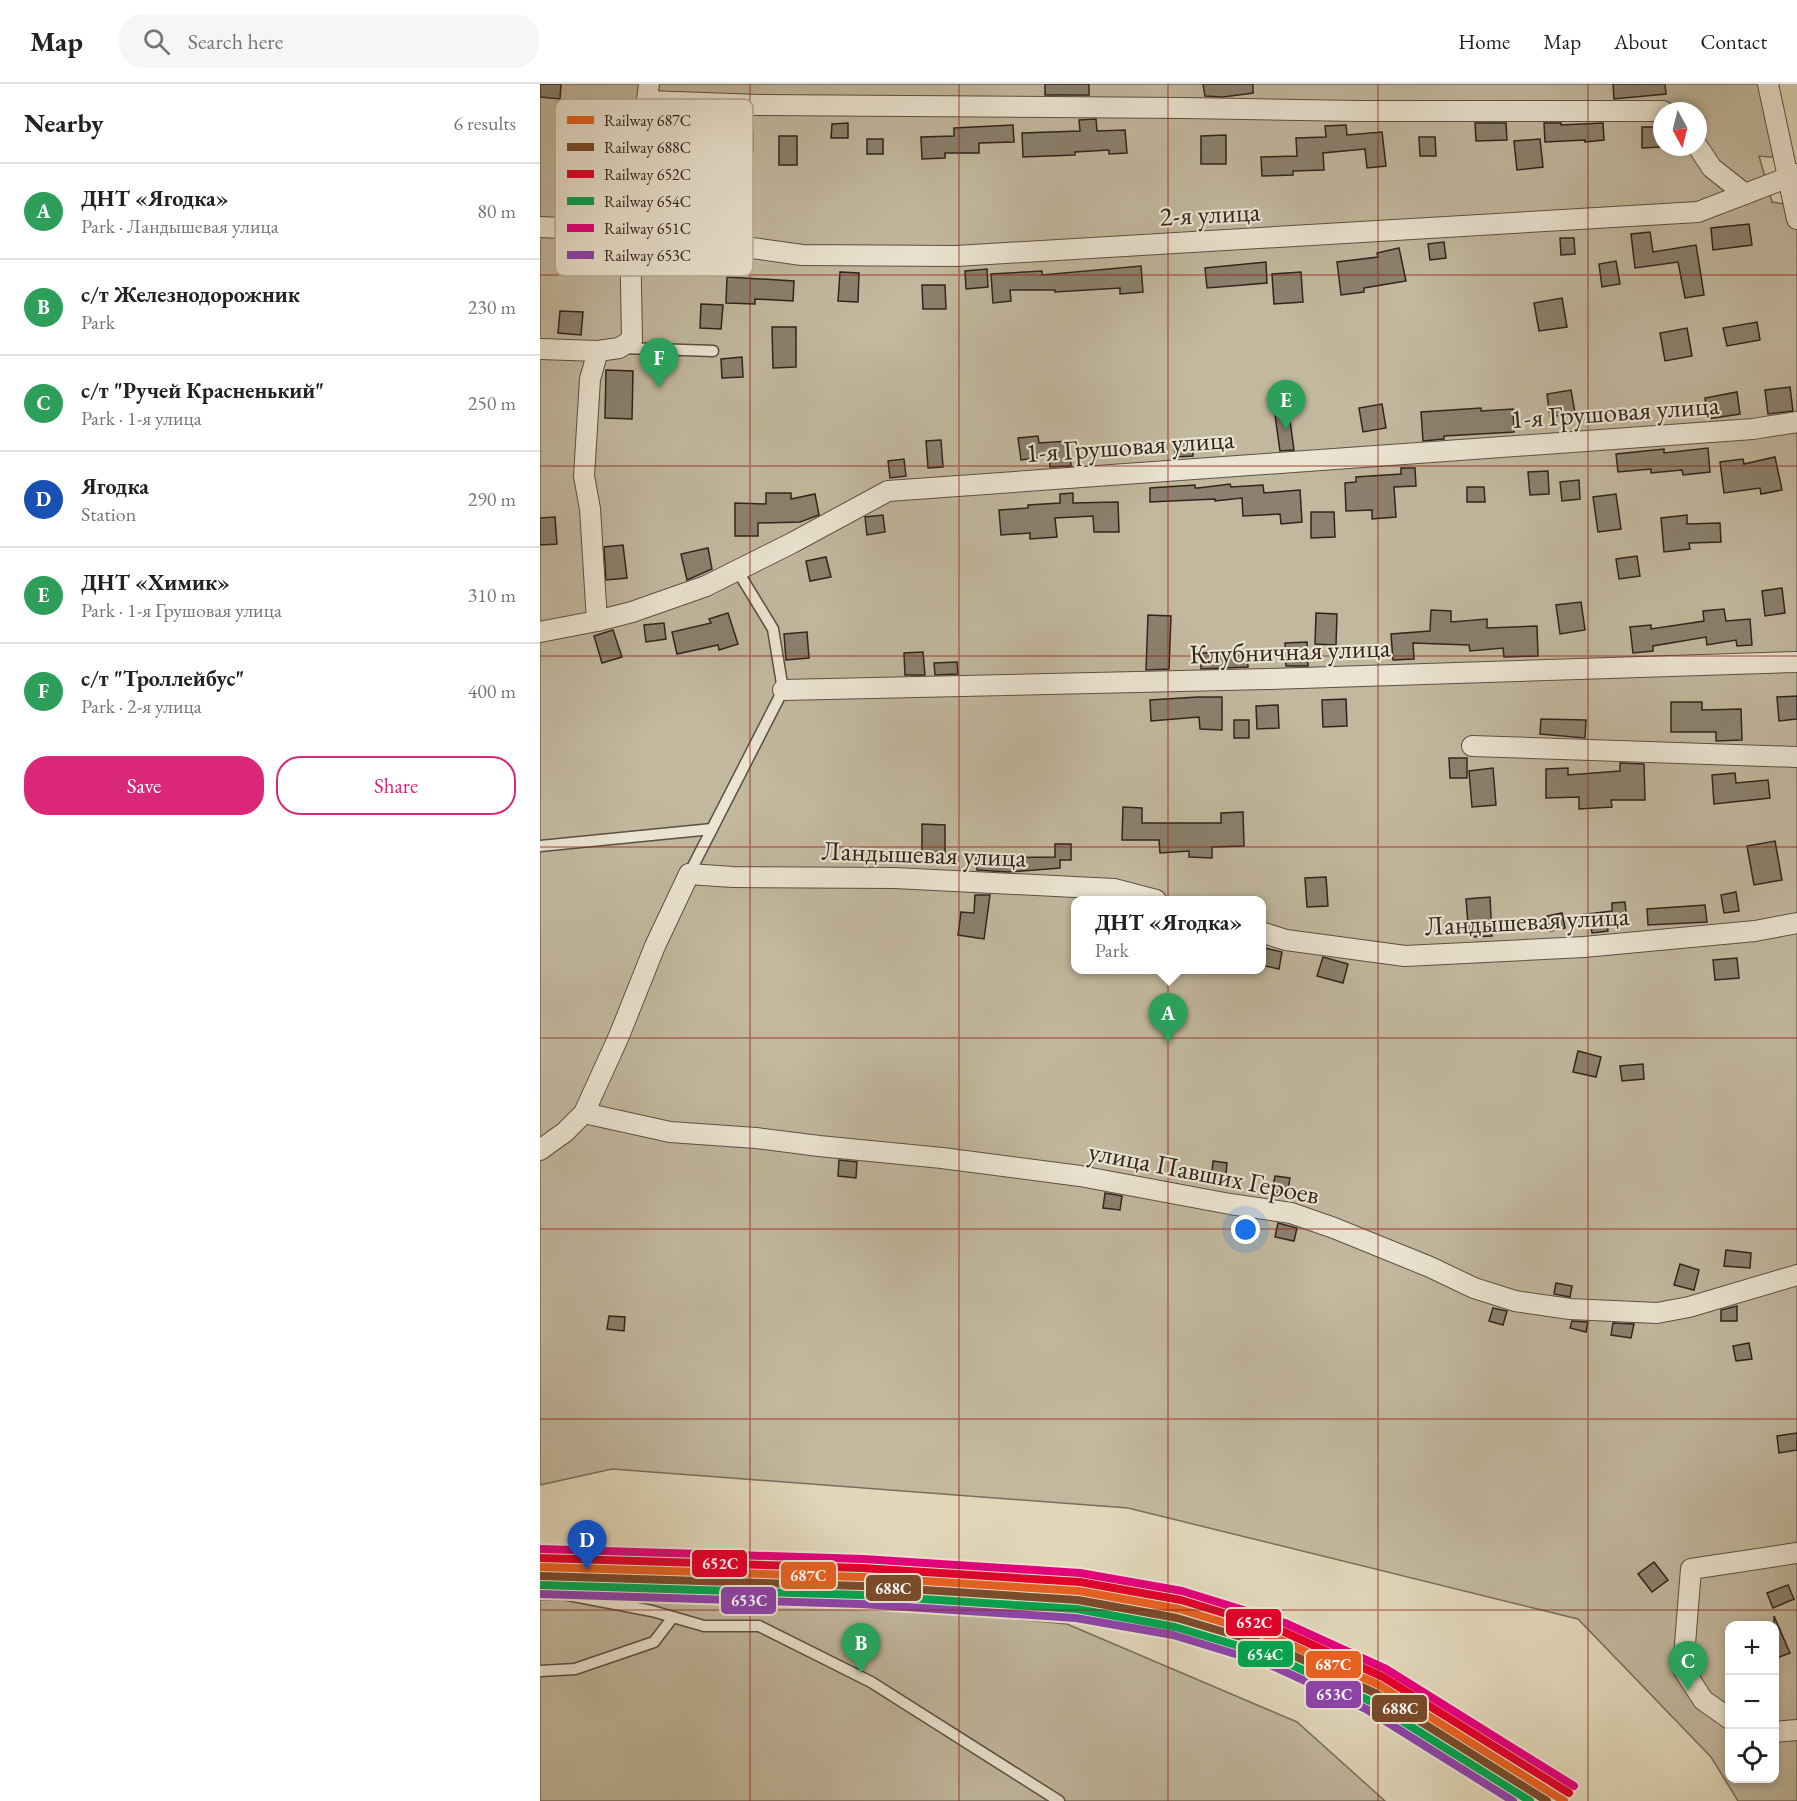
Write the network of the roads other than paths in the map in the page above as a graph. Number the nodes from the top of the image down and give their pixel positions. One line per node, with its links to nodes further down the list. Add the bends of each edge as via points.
1 (1768, 84): 7 (street)
2 (649, 93): 3 (street)
3 (710, 99)
4 (753, 103): 5 (street)
5 (1653, 111)
6 (1704, 156): 8 (street, via 1712,168)
7 (1792, 176): 8 (street, 2-я улица); 9 (street)
8 (1745, 194): 12 (street, 2-я улица, via 1698,212 956,256 802,255)
9 (1797, 219)
10 (540, 227): 11 (street, 2-я улица)
11 (555, 228)
12 (753, 248)
13 (631, 276): 14 (street, via 632,340)
14 (619, 348): 16 (street); 17 (lane)
15 (540, 349): 16 (street)
16 (598, 351): 20 (street, via 590,379 584,476 590,509)
17 (713, 351)
18 (1797, 422): 19 (street, 1-я Грушовая улица, via 1753,429 888,491)
19 (737, 570): 20 (street, 1-я Грушовая улица, via 706,586); 23 (lane, via 773,629)
20 (597, 621): 21 (street, 1-я Грушовая улица)
21 (540, 632)
22 (1797, 662): 23 (street, Клубничная улица)
23 (783, 690): 26 (lane)
24 (1472, 746): 25 (street)
25 (1797, 757)
26 (712, 829): 27 (lane); 28 (lane)
27 (540, 846)
28 (689, 874): 29 (street, Ландышевая улица, via 895,878 1114,889); 32 (street)
29 (1141, 896)
30 (1797, 922): 31 (street, Ландышевая улица, via 1755,932 1584,947 1406,956 1286,940)
31 (1266, 934)
32 (584, 1113): 33 (street); 34 (street, улица Павших Героев, via 670,1132 756,1138 1080,1176 1291,1213 1474,1288 1515,1301 1570,1309 1657,1313)
33 (540, 1150)
34 (1797, 1275)
35 (1797, 1553): 39 (street, via 1691,1569 1683,1669 1702,1700)
36 (540, 1593): 37 (lane, via 563,1594)
37 (673, 1617): 38 (lane, via 654,1642 575,1669); 42 (lane, via 704,1626 759,1626 871,1682)
38 (540, 1671)
39 (1725, 1716)
40 (1797, 1730): 41 (street)
41 (1779, 1732)
42 (1059, 1801)

